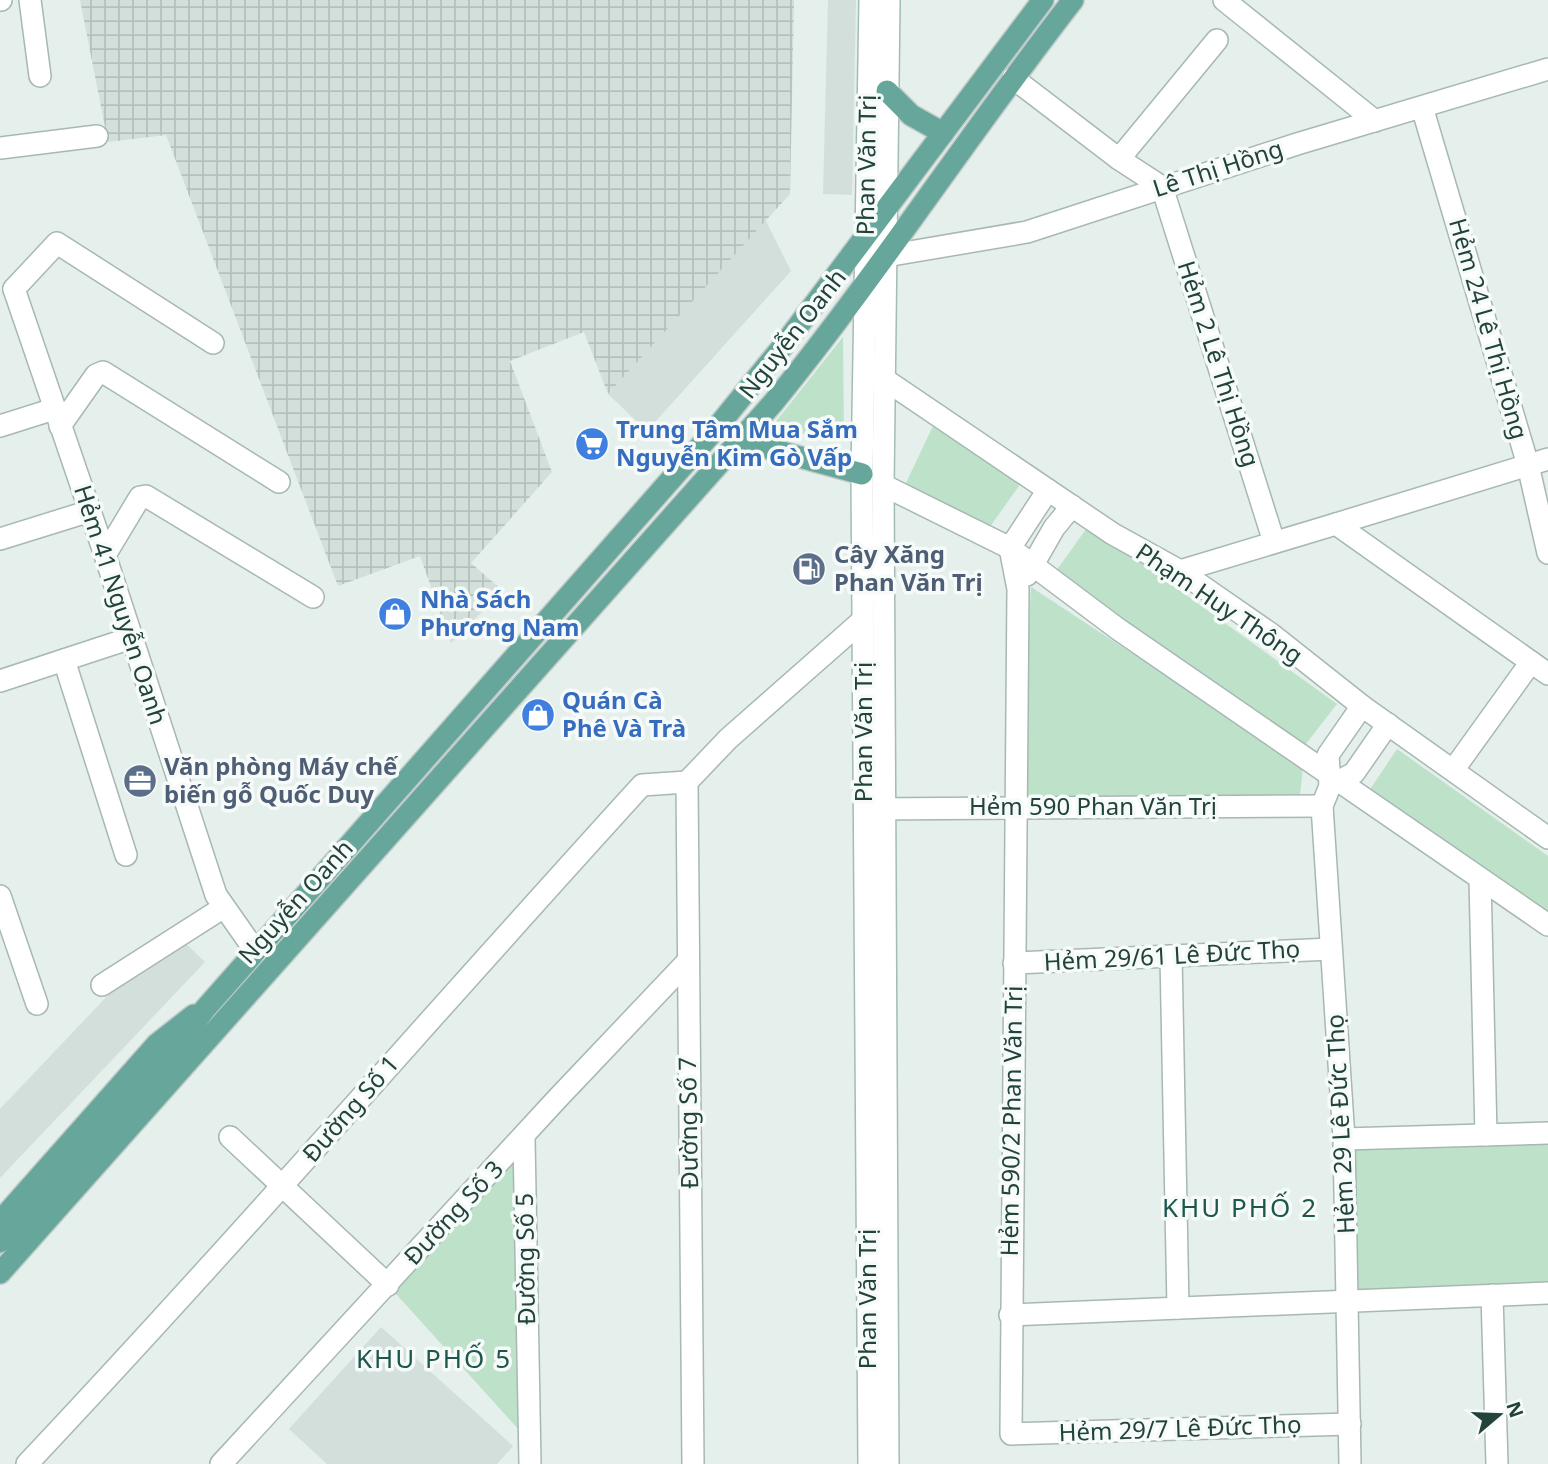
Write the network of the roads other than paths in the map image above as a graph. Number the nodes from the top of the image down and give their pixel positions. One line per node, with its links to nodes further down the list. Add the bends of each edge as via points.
1 (30, 0): 9 (street)
2 (870, 0): 20 (street, Phan Văn Trị)
3 (889, 0): 11 (street, Phan Văn Trị)
4 (1043, 0): 14 (main road, Nguyễn Oanh)
5 (1073, 0): 10 (main road, Nguyễn Oanh)
6 (1224, 0): 13 (street)
7 (1217, 40): 17 (street)
8 (1548, 69): 12 (street, Lê Thị Hồng)
9 (40, 76)
10 (1013, 78): 17 (street); 21 (main road, Nguyễn Oanh)
11 (887, 91): 14 (main road, via 911,115); 19 (street, Phan Văn Trị)
12 (1422, 107): 13 (street, Lê Thị Hồng); 29 (street, Hẻm 24 Lê Thị Hồng)
13 (1375, 121): 18 (street, Lê Thị Hồng)
14 (943, 133): 19 (main road, Nguyễn Oanh)
15 (97, 136): 16 (street)
16 (0, 148)
17 (1119, 159): 18 (street)
18 (1162, 187): 21 (street, Lê Thị Hồng, via 1027,232); 38 (street, Hẻm 2 Lê Thị Hồng)
19 (885, 210): 20 (main road, Nguyễn Oanh); 21 (street, Phan Văn Trị)
20 (866, 236): 22 (street, Phan Văn Trị); 66 (main road, Nguyễn Oanh, via 718,426)
21 (886, 256): 22 (main road, Nguyễn Oanh); 25 (street, Phan Văn Trị)
22 (865, 285): 28 (main road, Nguyễn Oanh); 30 (street, Phan Văn Trị)
23 (7, 291): 24 (street, via 57,243); 26 (street, Hẻm 41 Nguyễn Oanh)
24 (213, 344)
25 (884, 379): 32 (street, Phan Văn Trị); 33 (street, Phạm Huy Thông)
26 (57, 417): 27 (street); 31 (street, via 103,372); 35 (street, Hẻm 41 Nguyễn Oanh)
27 (0, 426)
28 (741, 441): 30 (main road); 73 (main road, Nguyễn Oanh)
29 (1538, 462): 36 (street); 40 (street, Hẻm 24 Lê Thị Hồng)
30 (862, 474): 46 (street, Phan Văn Trị)
31 (279, 482)
32 (883, 485): 39 (street); 58 (street, Phan Văn Trị)
33 (1048, 490): 34 (street, Phạm Huy Thông); 39 (street)
34 (1072, 506): 42 (street); 43 (street, Phạm Huy Thông)
35 (90, 511): 37 (street); 41 (street, Hẻm 41 Nguyễn Oanh)
36 (1336, 523): 38 (street); 49 (street)
37 (0, 539)
38 (1275, 542): 43 (street)
39 (1010, 548): 42 (street); 44 (street, Hẻm 590/2 Phan Văn Trị)
40 (1548, 553)
41 (105, 555): 45 (street, via 140,497 146,496); 47 (street, Hẻm 41 Nguyễn Oanh)
42 (1033, 564): 44 (street); 54 (street)
43 (1180, 571): 51 (street, Phạm Huy Thông, via 1271,634)
44 (1018, 589): 57 (street, Hẻm 590/2 Phan Văn Trị)
45 (313, 597)
46 (863, 621): 55 (street, via 728,739); 58 (street, Phan Văn Trị)
47 (131, 638): 48 (street); 63 (street, Hẻm 41 Nguyễn Oanh, via 216,895)
48 (64, 660): 50 (street); 60 (street)
49 (1540, 668): 53 (street)
50 (0, 681)
51 (1362, 706): 52 (street, Phạm Huy Thông); 54 (street, via 1328,755)
52 (1388, 724): 53 (street, Phạm Huy Thông); 54 (street, via 1354,773)
53 (1454, 769): 59 (street, Phạm Huy Thông)
54 (1333, 781): 56 (street, Hẻm 29 Lê Đức Thọ); 61 (street)
55 (687, 782): 68 (street, Đường Số 7); 80 (street, Đường Số 1, via 642,785)
56 (1322, 806): 57 (street, Hẻm 590 Phan Văn Trị); 65 (street, Hẻm 29 Lê Đức Thọ)
57 (1016, 808): 58 (street, Hẻm 590 Phan Văn Trị); 69 (street, Hẻm 590/2 Phan Văn Trị)
58 (874, 809): 97 (street, Phan Văn Trị); 98 (street, Phan Văn Trị)
59 (1548, 838)
60 (126, 855)
61 (1480, 879): 64 (street); 76 (street)
62 (0, 896): 71 (street)
63 (224, 907): 66 (street, Hẻm 41 Nguyễn Oanh); 70 (street)
64 (1548, 925)
65 (1331, 949): 67 (street, Hẻm 29/61 Lê Đức Thọ); 79 (street, Hẻm 29 Lê Đức Thọ)
66 (256, 952): 72 (main road, Nguyễn Oanh)
67 (1171, 956): 69 (street, Hẻm 29/61 Lê Đức Thọ); 89 (street)
68 (687, 962): 78 (street, Đường Số 3); 96 (street, Đường Số 7)
69 (1014, 963): 90 (street, Hẻm 590/2 Phan Văn Trị)
70 (102, 985)
71 (37, 1004)
72 (205, 1009): 74 (main road, Nguyễn Oanh); 81 (main road, Nguyễn Oanh, via 157,1044)
73 (221, 1026): 74 (main road, Nguyễn Oanh); 85 (main road, Nguyễn Oanh, via 191,1075)
74 (176, 1063): 82 (main road); 83 (main road)
75 (1548, 1133): 76 (street)
76 (1486, 1135): 79 (street)
77 (230, 1137): 80 (street)
78 (524, 1138): 84 (street, Đường Số 3); 95 (street, Đường Số 5)
79 (1344, 1139): 88 (street, Hẻm 29 Lê Đức Thọ)
80 (284, 1185): 84 (street); 93 (street, Đường Số 1)
81 (0, 1221)
82 (0, 1242)
83 (0, 1273)
84 (388, 1284): 94 (street, Đường Số 3)
85 (0, 1290)
86 (1548, 1293): 87 (street)
87 (1492, 1295): 88 (street); 100 (street)
88 (1349, 1301): 89 (street); 91 (street, Hẻm 29 Lê Đức Thọ)
89 (1178, 1308): 90 (street)
90 (1010, 1315): 92 (street, Hẻm 590/2 Phan Văn Trị)
91 (1350, 1424): 92 (street, Hẻm 29/7 Lê Đức Thọ); 99 (street, Hẻm 29 Lê Đức Thọ)
92 (1011, 1434)
93 (27, 1464)
94 (221, 1464)
95 (530, 1464)
96 (693, 1464)
97 (869, 1464)
98 (888, 1464)
99 (1350, 1464)
100 (1497, 1464)

